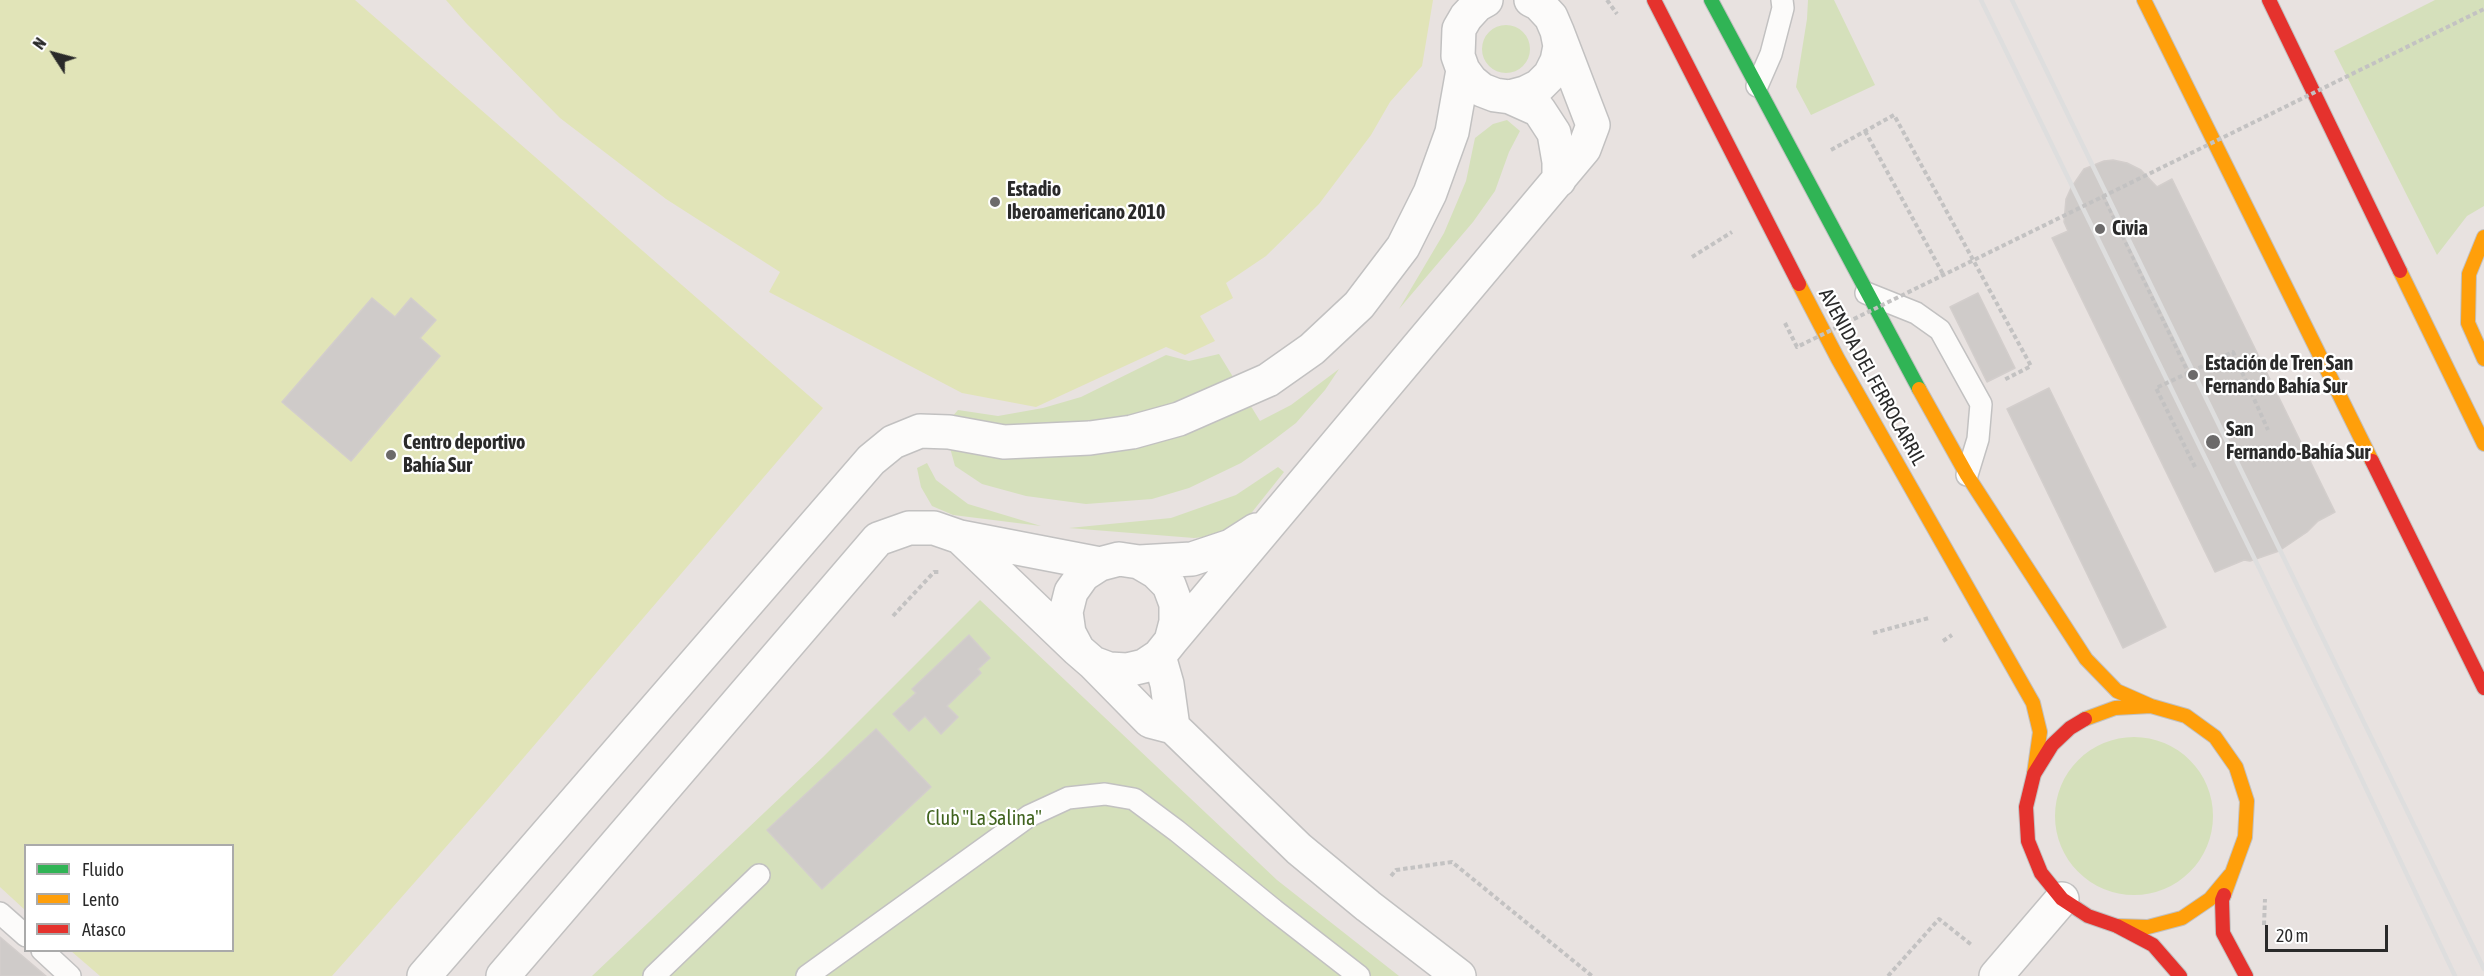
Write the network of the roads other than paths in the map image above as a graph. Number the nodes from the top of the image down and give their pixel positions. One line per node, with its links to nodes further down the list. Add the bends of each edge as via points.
1 (1654, 0): 26 (main road, AVENIDA DEL FERROCARRIL, via 1838,359 2034,703 2040,732)
2 (1711, 0): 9 (main road, AVENIDA DEL FERROCARRIL)
3 (1782, 0): 9 (lane, via 1771,54)
4 (2144, 0): 23 (main road)
5 (2269, 0): 15 (main road)
6 (1473, 6): 8 (street, via 1459,29 1458,57)
7 (1546, 12): 10 (street, via 1558,54 1550,75 1539,86); 11 (street, via 1593,125 1584,149)
8 (1463, 69): 10 (street, via 1482,90); 36 (street, via 1452,132 1430,193 1403,247 1359,305 1312,349 1268,380 1179,419 1132,432 1004,442 949,432 920,432 893,442 871,460)
9 (1757, 86): 13 (main road, AVENIDA DEL FERROCARRIL)
10 (1510, 97): 11 (street, via 1539,110 1554,133)
11 (1559, 180): 17 (street)
12 (2484, 237): 14 (main road, via 2469,274 2468,323)
13 (1866, 293): 16 (main road, AVENIDA DEL FERROCARRIL); 16 (lane, via 1916,313 1940,330 1981,404 1978,439)
14 (2484, 359)
15 (2484, 444)
16 (1967, 475): 24 (main road, AVENIDA DEL FERROCARRIL, via 2086,659 2117,691)
17 (1271, 522): 19 (street, via 1231,546 1192,559); 21 (street)
18 (960, 537): 20 (street); 22 (street); 37 (street, via 934,528 909,528 878,540)
19 (1139, 562): 20 (street, via 1119,559); 21 (street, via 1169,585 1176,604 1176,622)
20 (1100, 564): 22 (street, via 1083,575 1071,592 1066,612 1069,633)
21 (1165, 648): 22 (street, via 1144,666 1127,670 1109,669); 25 (street)
22 (1086, 657): 25 (street, via 1150,721)
23 (2484, 688)
24 (2151, 706): 26 (main road, via 2115,708 2092,715 2052,745); 27 (main road, via 2186,716 2215,737 2236,766 2247,801 2245,837)
25 (1173, 727): 41 (street, via 1299,849)
26 (2034, 774): 29 (main road, via 2026,807 2028,841 2041,873)
27 (2233, 871): 31 (main road, via 2210,899 2182,918 2148,927); 43 (main road, via 2222,900 2223,933)
28 (759, 875): 38 (lane)
29 (2062, 899): 31 (main road, via 2088,916); 34 (street)
30 (0, 913): 32 (lane)
31 (2117, 926): 42 (main road, via 2153,945)
32 (24, 934)
33 (43, 952): 35 (lane)
34 (1999, 972)
35 (70, 976)
36 (424, 976)
37 (503, 976)
38 (654, 976)
39 (807, 976): 40 (lane, via 1029,816 1068,798 1105,794 1134,799)
40 (1359, 976)
41 (1460, 976)
42 (2180, 976)
43 (2246, 976)

